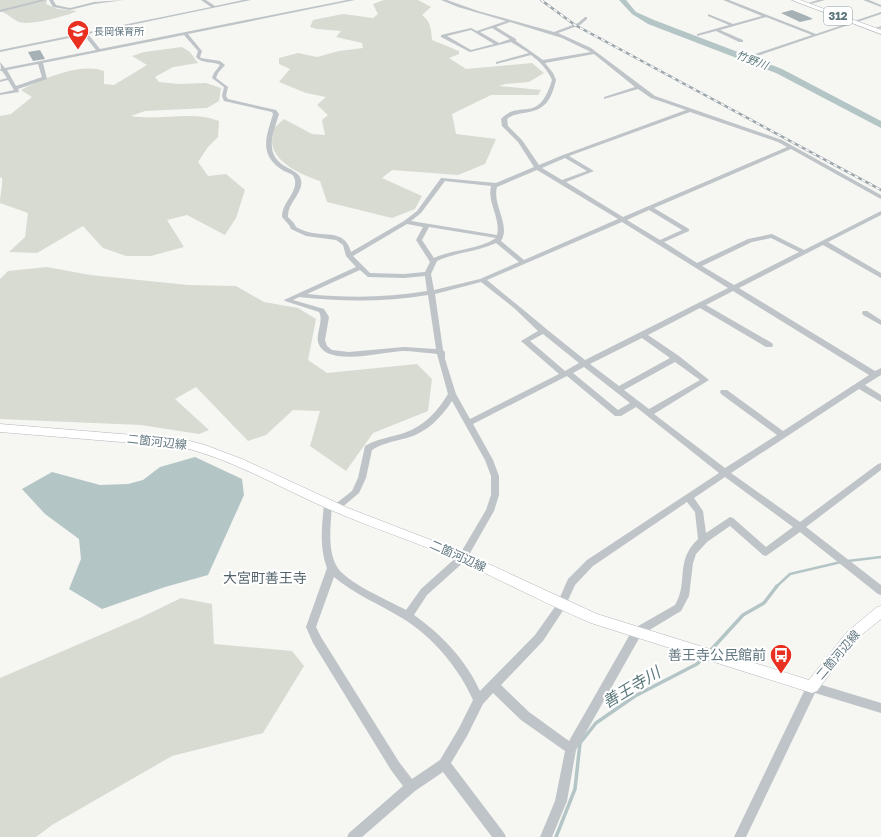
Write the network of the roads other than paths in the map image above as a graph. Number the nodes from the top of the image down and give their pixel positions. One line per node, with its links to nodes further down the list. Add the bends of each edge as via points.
1 (45, 0): 16 (street)
2 (52, 0): 3 (street, via 54,6 64,9)
3 (122, 0)
4 (203, 0): 15 (street)
5 (249, 0): 12 (street)
6 (353, 0): 28 (street)
7 (444, 0): 21 (street, via 463,9)
8 (725, 0): 19 (street)
9 (795, 0): 13 (highway, 312)
10 (823, 0): 13 (street)
11 (864, 0): 14 (street)
12 (234, 1): 15 (street)
13 (807, 4): 22 (highway, 312)
14 (881, 6)
15 (214, 7): 30 (street)
16 (0, 11)
17 (881, 13): 22 (street)
18 (709, 15): 23 (street)
19 (765, 16): 23 (street); 32 (street)
20 (586, 18): 29 (street, via 579,24)
21 (510, 21): 24 (street); 29 (street)
22 (854, 22): 26 (highway, 312); 32 (street)
23 (733, 25): 25 (street)
24 (492, 27): 27 (street); 33 (street)
25 (716, 30): 31 (street); 34 (street)
26 (879, 30)
27 (477, 32): 35 (street); 35 (street, via 471,29 443,36 470,51)
28 (185, 33): 36 (street); 68 (street, via 198,47 200,59 223,65 214,78 226,87 226,100 274,111 276,114 267,144 268,150 277,162 298,179 299,184 285,207 285,217 292,224 292,228 306,234 338,238 346,244)
29 (555, 33): 38 (street)
30 (85, 34): 36 (street); 37 (street)
31 (698, 35)
32 (816, 35): 40 (street)
33 (512, 40): 35 (street); 39 (street)
34 (740, 41)
35 (498, 44)
36 (99, 50): 42 (street)
37 (0, 51)
38 (595, 52): 43 (street); 49 (street)
39 (531, 54): 43 (street); 44 (street)
40 (757, 55)
41 (0, 62): 45 (street)
42 (40, 62): 45 (street); 48 (street, via 45,78)
43 (542, 62): 55 (street, via 549,68 554,80 544,103 533,111 509,115 504,122)
44 (498, 63)
45 (2, 70): 46 (street)
46 (10, 78): 47 (street); 48 (street)
47 (0, 81)
48 (16, 88): 50 (street, via 17,91)
49 (637, 88): 51 (street); 52 (street)
50 (0, 94)
51 (606, 98)
52 (688, 111): 53 (street, via 764,135); 54 (street)
53 (791, 147): 58 (street); 59 (street)
54 (564, 156): 55 (street); 56 (street, via 591,171)
55 (537, 167): 56 (street); 57 (street)
56 (561, 182): 61 (street)
57 (496, 185): 62 (street, via 443,179 419,212); 64 (street, via 491,195 500,219)
58 (881, 197)
59 (649, 208): 61 (street); 65 (street, via 688,230)
60 (881, 213): 66 (street)
61 (623, 219): 65 (street); 70 (street)
62 (406, 222): 63 (street); 68 (street)
63 (427, 225): 64 (street); 69 (street, via 420,240)
64 (498, 239): 69 (street, via 490,244 445,254); 70 (street)
65 (660, 242): 71 (street)
66 (823, 242): 67 (street); 74 (street)
67 (804, 252): 71 (street, via 772,236 750,240); 76 (street)
68 (349, 256): 72 (street)
69 (433, 261): 73 (street)
70 (523, 262): 75 (street)
71 (698, 265): 76 (street)
72 (360, 268): 73 (street, via 368,274 380,276); 78 (street)
73 (428, 274): 77 (street)
74 (881, 276)
75 (482, 280): 77 (street, via 452,290); 82 (street)
76 (735, 288): 79 (street); 88 (street)
77 (431, 293): 78 (street, via 375,299); 85 (street)
78 (299, 295): 85 (street, via 287,300 322,311 325,317 321,338 323,346 329,352 349,354 406,349)
79 (701, 305): 83 (street); 84 (street)
80 (865, 313): 81 (street)
81 (881, 322)
82 (543, 331): 87 (street); 89 (street, via 525,341)
83 (642, 334): 86 (street); 87 (street)
84 (769, 345)
85 (441, 352): 93 (street)
86 (676, 358): 91 (street); 96 (street, via 705,380)
87 (585, 363): 89 (street); 91 (street)
88 (878, 373): 90 (street)
89 (566, 374): 95 (street, via 618,414); 97 (street)
90 (859, 385): 94 (street); 99 (street)
91 (619, 389): 95 (street)
92 (724, 392): 99 (street)
93 (452, 394): 97 (street); 103 (street, via 442,411 425,425 413,432 377,442 368,448 362,478 355,493)
94 (881, 399)
95 (637, 403): 96 (street)
96 (649, 413): 101 (street)
97 (468, 423): 106 (street, via 490,460 495,495 490,511)
98 (0, 428): 103 (main road, 二箇河辺線, via 182,443 207,448)
99 (783, 435): 101 (street)
100 (881, 466): 104 (street)
101 (725, 473): 102 (street); 104 (street)
102 (688, 496): 105 (street, via 699,511); 109 (street, via 590,563 571,582)
103 (332, 506): 106 (main road, 二箇河辺線); 107 (street, via 327,552)
104 (799, 526): 105 (street, via 766,552 730,521); 108 (street)
105 (703, 541): 112 (street, via 690,556 686,593 682,603 678,608)
106 (462, 557): 109 (main road, 二箇河辺線); 111 (street, via 424,592)
107 (332, 568): 111 (street, via 353,585); 119 (street, via 311,627 394,766)
108 (881, 591)
109 (561, 606): 112 (main road, 二箇河辺線); 113 (street, via 539,638)
110 (881, 610): 114 (main road, 二箇河辺線, via 851,636)
111 (407, 616): 115 (street, via 442,646 464,670)
112 (637, 632): 114 (main road, 二箇河辺線); 117 (street)
113 (493, 685): 115 (street); 117 (street, via 525,716)
114 (812, 687): 116 (street); 123 (street)
115 (479, 700): 118 (street, via 464,732)
116 (881, 708)
117 (571, 749): 122 (street, via 561,801)
118 (444, 764): 119 (street); 121 (street)
119 (411, 787): 120 (street)
120 (352, 837)
121 (500, 837)
122 (546, 837)
123 (740, 837)

